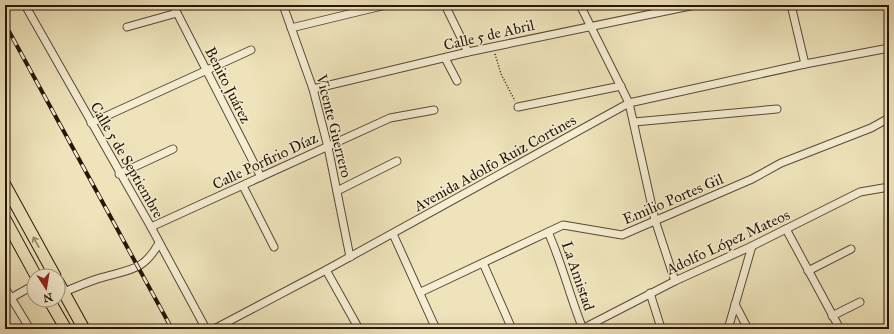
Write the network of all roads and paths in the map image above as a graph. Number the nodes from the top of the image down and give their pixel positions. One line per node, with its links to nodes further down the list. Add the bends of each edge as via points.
1 (25, 5): 29 (street, Calle 5 de Septiembre)
2 (173, 5): 9 (street, Benito Juárez)
3 (284, 5): 12 (street, Vicente Guerrero)
4 (386, 5): 12 (street)
5 (445, 5): 16 (street)
6 (580, 5): 10 (street)
7 (695, 5): 10 (street, Calle 5 de Abril)
8 (791, 5): 18 (street)
9 (177, 13): 11 (street); 19 (street, Benito Juárez)
10 (590, 26): 13 (street, Calle 5 de Abril); 21 (street)
11 (127, 27)
12 (292, 28): 22 (street, Vicente Guerrero)
13 (494, 47): 16 (street, Calle 5 de Abril); 24 (path, via 501,74)
14 (889, 48): 18 (street, Avenida Adolfo Ruiz Cortines)
15 (251, 50): 19 (street)
16 (468, 52): 17 (street, Calle 5 de Abril)
17 (445, 58): 20 (street); 22 (street, Calle 5 de Abril)
18 (804, 64): 23 (street, Avenida Adolfo Ruiz Cortines)
19 (206, 69): 29 (street); 34 (street, Benito Juárez)
20 (457, 81)
21 (621, 86): 23 (street); 24 (street)
22 (314, 89): 30 (street, Vicente Guerrero)
23 (629, 103): 28 (street); 44 (street, Avenida Adolfo Ruiz Cortines)
24 (518, 106)
25 (777, 109): 28 (street)
26 (434, 110): 30 (street, Calle Porfirio Díaz, via 390,118)
27 (889, 118): 40 (street, Emilio Portes Gil, via 871,128 781,163 752,180)
28 (634, 122): 40 (street)
29 (90, 123): 33 (street, Calle 5 de Septiembre)
30 (328, 147): 34 (street, Calle Porfirio Díaz); 38 (street, Vicente Guerrero)
31 (173, 149): 33 (street)
32 (397, 161): 38 (street)
33 (119, 174): 41 (street, Calle 5 de Septiembre)
34 (261, 177): 36 (street, Calle Porfirio Díaz)
35 (5, 185): 52 (main road, one-way to 35)
36 (243, 186): 41 (street, Calle Porfirio Díaz); 47 (street)
37 (889, 187): 42 (street, Adolfo López Mateos, via 860,192)
38 (337, 191): 49 (street, Vicente Guerrero)
39 (5, 219): 51 (main road)
40 (655, 220): 43 (street, Emilio Portes Gil, via 622,235 563,224); 55 (street)
41 (151, 227): 45 (street, Calle 5 de Septiembre)
42 (786, 229): 46 (street, Adolfo López Mateos); 54 (street)
43 (548, 232): 50 (street, Emilio Portes Gil); 76 (street, La Amistad, via 558,254)
44 (393, 234): 49 (street, Avenida Adolfo Ruiz Cortines); 59 (street)
45 (159, 243): 58 (street, via 149,258 133,269); 71 (street, Calle 5 de Septiembre)
46 (752, 246): 55 (street, Adolfo López Mateos); 64 (street)
47 (274, 247)
48 (851, 249): 54 (street)
49 (350, 257): 53 (street, Avenida Adolfo Ruiz Cortines)
50 (483, 263): 59 (street, Emilio Portes Gil); 75 (street)
51 (32, 268)
52 (51, 268)
53 (326, 270): 72 (street, Avenida Adolfo Ruiz Cortines); 73 (street)
54 (808, 271): 66 (street)
55 (675, 281): 60 (street, Adolfo López Mateos)
56 (5, 288): 62 (street)
57 (26, 290): 62 (street)
58 (66, 291)
59 (421, 292): 74 (street)
60 (650, 293): 67 (street); 76 (street, Adolfo López Mateos)
61 (66, 296): 70 (main road)
62 (10, 298): 68 (street)
63 (860, 302): 66 (street)
64 (735, 304): 77 (street); 78 (street)
65 (54, 308): 69 (main road)
66 (832, 316): 79 (street)
67 (661, 328)
68 (30, 329)
69 (66, 329)
70 (84, 329)
71 (206, 329)
72 (214, 329)
73 (359, 329)
74 (436, 329)
75 (512, 329)
76 (582, 329)
77 (728, 329)
78 (748, 329)
79 (840, 329)

